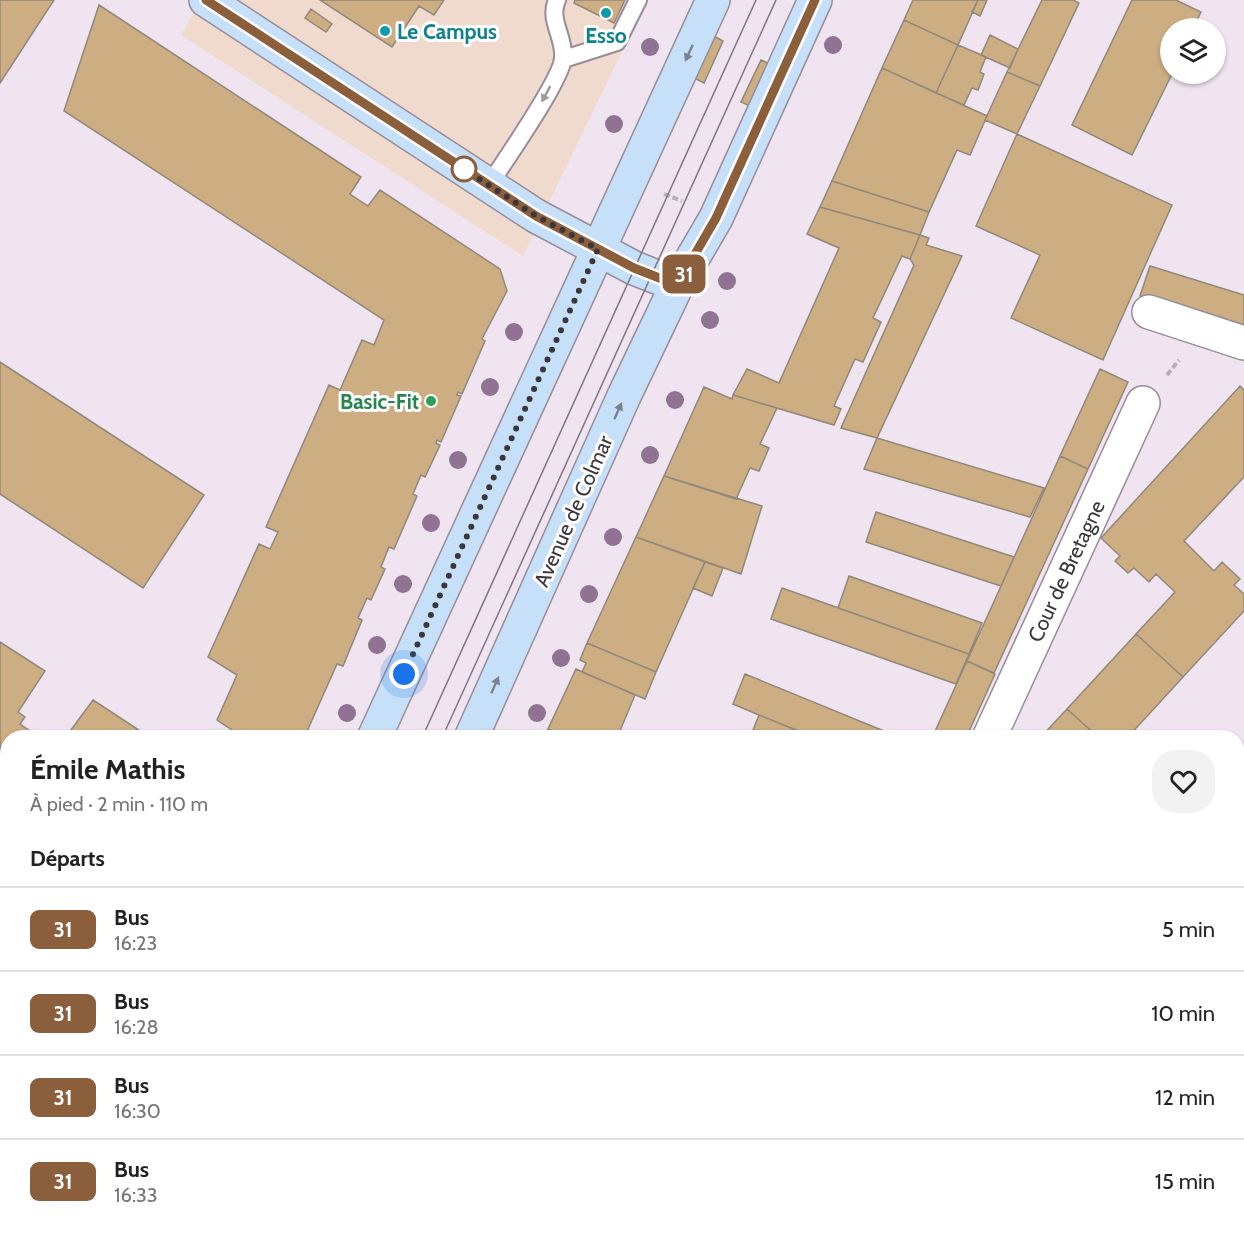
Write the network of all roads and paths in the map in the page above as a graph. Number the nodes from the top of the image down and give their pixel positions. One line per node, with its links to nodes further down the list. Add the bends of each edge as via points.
1 (206, 0): 7 (main road)
2 (557, 0): 6 (lane, via 553,9)
3 (638, 0): 6 (lane, via 617,42)
4 (713, 0): 8 (main road, one-way to 8)
5 (815, 0): 9 (main road, Avenue de Colmar, via 716,218)
6 (564, 58): 7 (lane, one-way to 7, via 545,98)
7 (489, 185): 8 (main road)
8 (598, 249): 9 (main road); 14 (main road)
9 (677, 285): 15 (main road, Avenue de Colmar, one-way to 9)
10 (1149, 312): 11 (street)
11 (1204, 330): 12 (street); 13 (path)
12 (1244, 343)
13 (1143, 403): 16 (street, Cour de Bretagne)
14 (378, 730)
15 (475, 730)
16 (993, 730)

